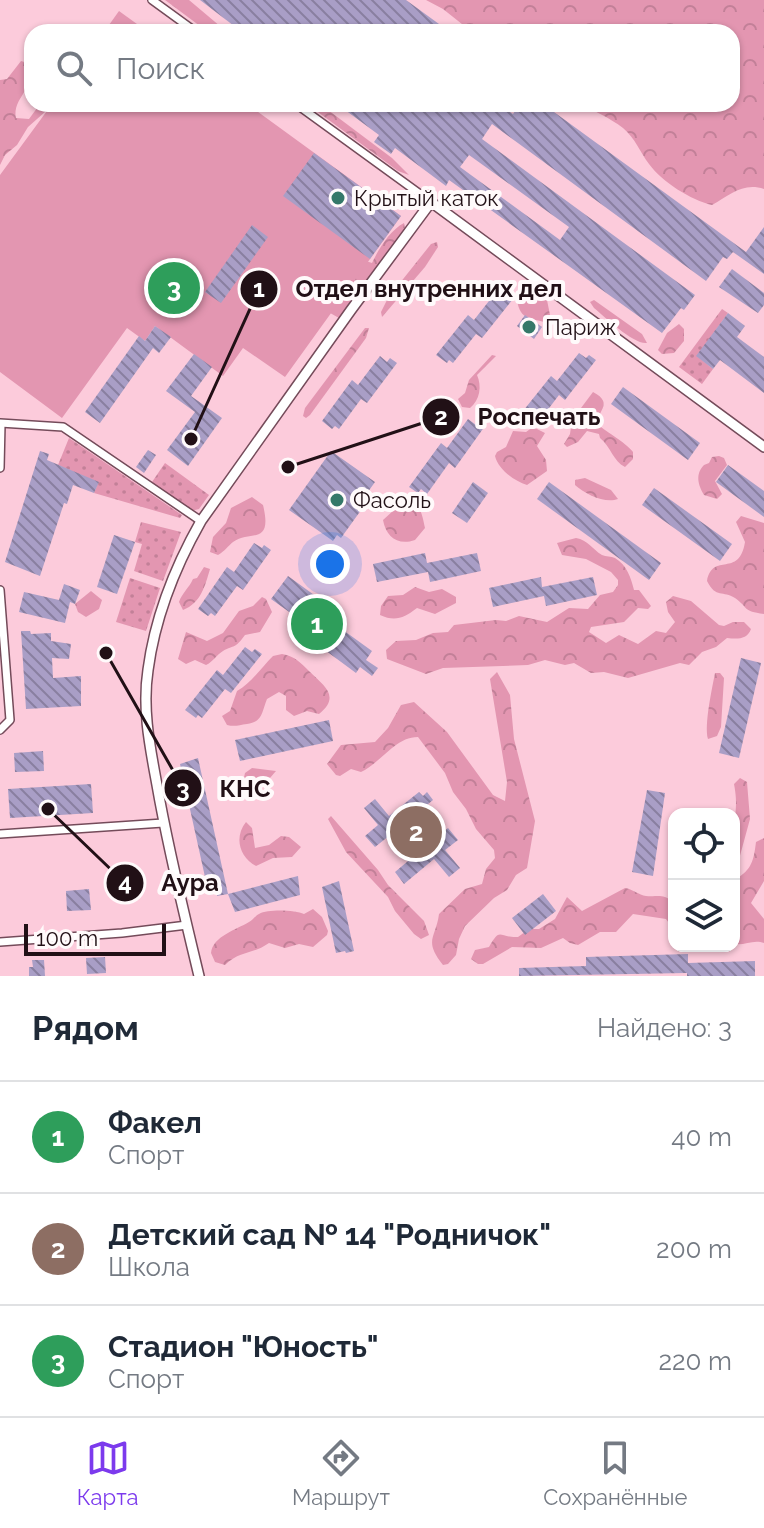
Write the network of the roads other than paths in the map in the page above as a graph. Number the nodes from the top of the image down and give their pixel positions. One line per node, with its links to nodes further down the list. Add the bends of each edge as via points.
1 (152, 0): 2 (street)
2 (185, 24)
3 (307, 112): 4 (street)
4 (431, 202): 6 (street); 8 (street)
5 (1, 424): 7 (street); 8 (street, via 63,427)
6 (764, 447)
7 (0, 468)
8 (201, 521): 12 (street, via 171,583 148,670 146,721)
9 (0, 590): 10 (street)
10 (0, 614): 11 (street, via 10,720)
11 (0, 730)
12 (163, 823): 13 (street); 14 (street)
13 (0, 834)
14 (187, 925): 15 (street); 16 (street)
15 (0, 942)
16 (199, 976)

